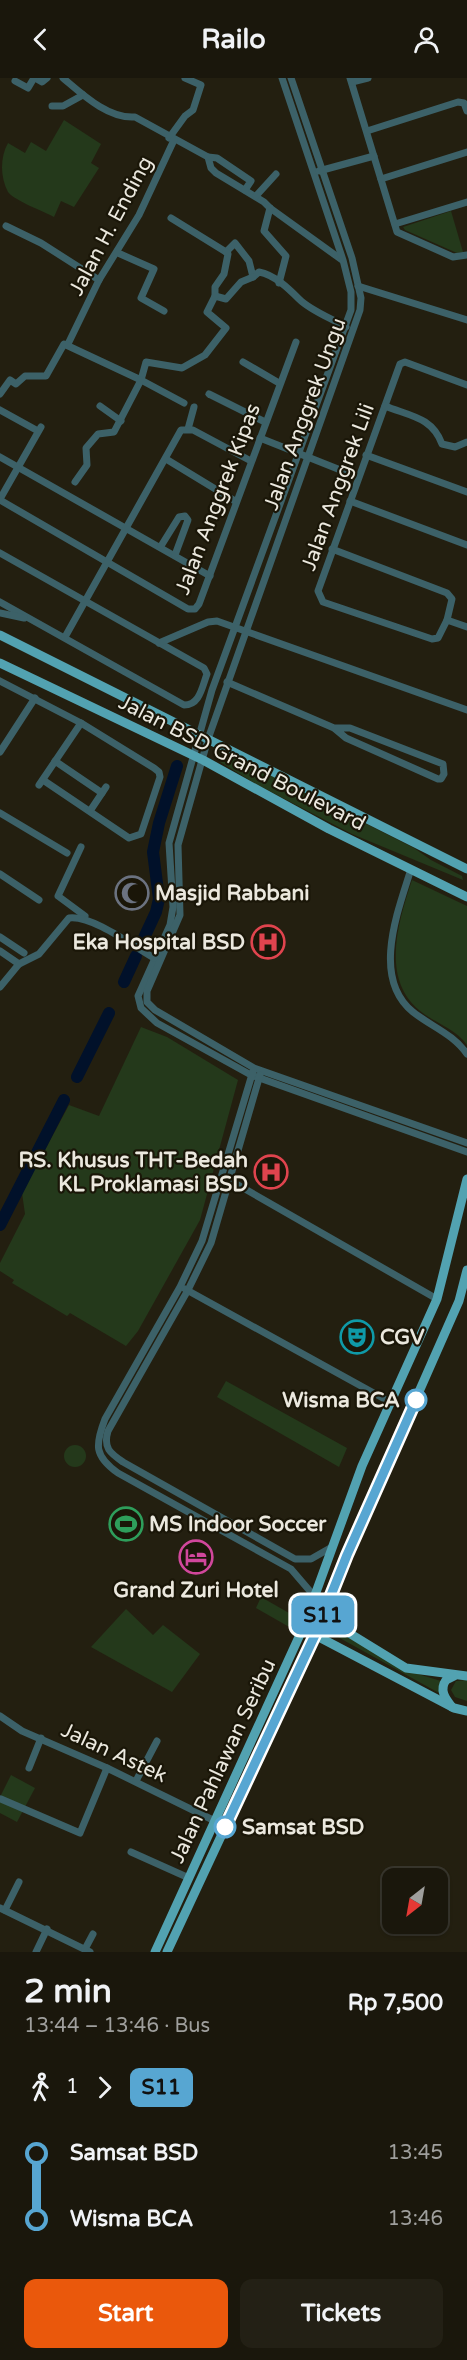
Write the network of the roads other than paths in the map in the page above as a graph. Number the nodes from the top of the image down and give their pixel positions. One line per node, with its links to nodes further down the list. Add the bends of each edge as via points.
1 (34, 78): 2 (street, via 42,82); 9 (street, via 28,88)
2 (47, 78)
3 (63, 78): 10 (street)
4 (186, 78): 14 (street, Jalan H. Ending, via 201,85 193,110)
5 (282, 78): 19 (street, Jalan Anggrek Ungu)
6 (291, 78): 18 (street, Jalan Anggrek Ungu)
7 (368, 78): 8 (street)
8 (351, 80): 13 (street)
9 (15, 81)
10 (83, 95): 11 (street, via 63,106); 14 (street, via 124,118 135,117)
11 (52, 106)
12 (467, 111): 13 (street, via 464,103 458,102)
13 (367, 130): 16 (street)
14 (172, 139): 17 (street); 30 (street, Jalan H. Ending, via 160,173)
15 (467, 152): 21 (street)
16 (374, 156): 18 (street); 21 (street)
17 (208, 157): 22 (street, via 216,173); 22 (street, via 217,158 251,181)
18 (322, 170): 19 (street); 37 (street, Jalan Anggrek Ungu)
19 (314, 172): 32 (street, Jalan Anggrek Ungu)
20 (276, 174): 23 (street)
21 (381, 179): 27 (street)
22 (245, 190): 23 (street)
23 (256, 196): 25 (street)
24 (467, 202): 27 (street)
25 (270, 208): 32 (street); 35 (street, via 264,231 286,256)
26 (171, 218): 29 (street)
27 (395, 224): 31 (street, via 399,234 453,257)
28 (6, 226): 34 (street)
29 (226, 252): 33 (street, via 233,244 238,245 249,261); 38 (street, via 227,264 214,289)
30 (118, 253): 34 (street, Jalan H. Ending); 39 (street, via 154,269 141,298)
31 (467, 255)
32 (343, 260): 36 (street, Jalan Anggrek Ungu)
33 (253, 277): 35 (street, via 263,273); 38 (street, via 241,282 226,299)
34 (99, 280): 43 (street, Jalan H. Ending)
35 (279, 283): 41 (street)
36 (349, 283): 37 (street); 41 (street, Jalan Anggrek Ungu, via 352,301)
37 (359, 286): 40 (street); 63 (street, Jalan Anggrek Ungu, via 360,310)
38 (215, 296): 45 (street, via 207,314 226,328 205,355 182,368 146,362)
39 (164, 311)
40 (466, 318)
41 (345, 327): 60 (street, Jalan Anggrek Ungu)
42 (296, 342): 46 (street, Jalan Anggrek Kipas)
43 (68, 344): 45 (street); 48 (street, Jalan H. Ending, via 60,348 46,376 25,376 16,384 10,380)
44 (243, 362): 46 (street)
45 (141, 380): 50 (street); 55 (street)
46 (279, 382): 56 (street, Jalan Anggrek Kipas)
47 (467, 385): 52 (street, Jalan Anggrek Lili, via 403,362)
48 (0, 394)
49 (209, 394): 56 (street)
50 (184, 403)
51 (100, 406): 55 (street)
52 (385, 406): 59 (street, via 430,423 441,444 455,447); 61 (street, Jalan Anggrek Lili)
53 (194, 407): 57 (street)
54 (0, 410): 66 (street, via 39,429)
55 (121, 420): 68 (street, via 114,432 94,436 86,448 87,465)
56 (265, 422): 58 (street, Jalan Anggrek Kipas)
57 (191, 429): 64 (street, via 181,430); 65 (street)
58 (260, 438): 60 (street); 65 (street, Jalan Anggrek Kipas)
59 (467, 442)
60 (297, 455): 63 (street); 87 (street, Jalan Anggrek Ungu)
61 (366, 455): 67 (street, Jalan Anggrek Lili); 69 (street)
62 (0, 457): 66 (street)
63 (307, 458): 67 (street); 88 (street, Jalan Anggrek Ungu)
64 (166, 459): 71 (street); 73 (street)
65 (250, 461): 71 (street, Jalan Anggrek Kipas)
66 (18, 467): 70 (street); 73 (street)
67 (358, 477): 72 (street, Jalan Anggrek Lili)
68 (75, 482)
69 (467, 492)
70 (0, 500): 79 (street)
71 (235, 501): 80 (street, Jalan Anggrek Kipas)
72 (350, 501): 74 (street); 76 (street, Jalan Anggrek Lili)
73 (128, 528): 75 (street); 79 (street)
74 (467, 545)
75 (161, 546): 78 (street); 78 (street, via 179,517 185,516 188,520)
76 (332, 549): 85 (street, via 447,592 452,599); 85 (street, Jalan Anggrek Lili, via 318,591 323,602 432,639 438,638)
77 (0, 553): 82 (street)
78 (175, 555): 80 (street)
79 (107, 562): 80 (street, Jalan Anggrek Kipas, via 191,610 198,607); 82 (street)
80 (210, 576)
81 (0, 602): 84 (street)
82 (86, 602): 90 (street); 91 (street)
83 (0, 613): 84 (street)
84 (30, 619): 90 (street)
85 (447, 620): 86 (street)
86 (467, 627)
87 (235, 628): 88 (street); 91 (street, via 208,622); 99 (street, Jalan Anggrek Ungu)
88 (245, 632): 94 (street, Jalan Anggrek Ungu); 96 (street)
89 (0, 635): 99 (main road, Jalan BSD Grand Boulevard)
90 (65, 637): 91 (street, via 184,705 192,705 207,674 204,668)
91 (159, 643)
92 (0, 663): 101 (main road, Jalan BSD Grand Boulevard)
93 (0, 681): 95 (street)
94 (227, 682): 98 (street); 99 (street, Jalan Anggrek Ungu)
95 (35, 698): 97 (street); 100 (street)
96 (467, 710)
97 (81, 723): 102 (street); 103 (street, via 154,768 160,777 137,837 129,838)
98 (334, 728): 98 (street, via 350,728 443,764 444,774 438,779 346,738)
99 (204, 736): 101 (street, Jalan Anggrek Ungu); 108 (main road, Jalan BSD Grand Boulevard)
100 (0, 752)
101 (199, 758): 107 (main road, Jalan BSD Grand Boulevard); 116 (street, Jalan Anggrek Ungu, via 169,843 173,907)
102 (55, 761): 103 (street, via 104,790); 103 (street, via 41,783)
103 (90, 811)
104 (0, 813): 106 (street)
105 (81, 848): 114 (street, via 58,896)
106 (67, 853)
107 (411, 869): 111 (main road, Jalan BSD Grand Boulevard); 122 (street, via 391,952 394,984 413,1012 450,1035)
108 (467, 869)
109 (0, 874): 113 (street)
110 (467, 887): 111 (main road)
111 (457, 892): 112 (main road, Jalan BSD Grand Boulevard)
112 (467, 897)
113 (39, 900)
114 (91, 922): 119 (street); 120 (street, via 69,918 39,954)
115 (0, 937): 118 (street)
116 (164, 947): 119 (street); 123 (street, via 147,1002)
117 (0, 951): 120 (street)
118 (24, 953)
119 (154, 958): 123 (street, via 139,989 139,1003 145,1013 157,1023)
120 (19, 964): 121 (street)
121 (0, 987)
122 (467, 1054)
123 (253, 1071): 124 (street); 132 (street, via 202,1241)
124 (261, 1074): 125 (street); 126 (street); 129 (street)
125 (375, 1110): 126 (street); 127 (street)
126 (372, 1118): 128 (street)
127 (467, 1143)
128 (467, 1152)
129 (231, 1181): 133 (street, via 211,1243); 134 (street)
130 (467, 1181): 134 (main road, Jalan Pahlawan Seribu)
131 (467, 1270): 135 (main road, Jalan Pahlawan Seribu)
132 (180, 1287): 133 (street); 138 (street, via 105,1419 98,1436)
133 (188, 1290): 136 (street); 137 (street, via 108,1431)
134 (436, 1299): 136 (main road, Jalan Pahlawan Seribu)
135 (463, 1303): 143 (main road, Jalan Pahlawan Seribu, via 347,1555)
136 (390, 1402): 139 (main road, Jalan Pahlawan Seribu)
137 (108, 1450): 138 (street); 140 (street)
138 (101, 1457): 141 (street, via 118,1473)
139 (334, 1546): 140 (street, via 311,1559); 142 (main road, Jalan Pahlawan Seribu)
140 (296, 1559): 141 (street)
141 (291, 1569): 142 (street)
142 (315, 1597): 156 (main road, Jalan Pahlawan Seribu)
143 (323, 1617): 144 (main road, Jalan Pahlawan Seribu); 145 (main road, via 406,1668)
144 (315, 1635): 147 (main road); 166 (main road, Jalan Pahlawan Seribu)
145 (454, 1676): 146 (main road); 147 (main road, via 442,1688)
146 (467, 1676)
147 (454, 1708): 148 (main road)
148 (466, 1713)
149 (0, 1716): 150 (street, Jalan Astek)
150 (41, 1738): 152 (street); 153 (street, Jalan Astek)
151 (157, 1741): 154 (street)
152 (28, 1768)
153 (107, 1768): 154 (street, Jalan Astek); 155 (street, via 80,1833)
154 (136, 1781): 156 (street, Jalan Astek)
155 (1, 1799)
156 (215, 1821): 158 (main road, Jalan Pahlawan Seribu)
157 (131, 1852): 158 (street)
158 (189, 1878): 165 (main road, Jalan Pahlawan Seribu)
159 (20, 1882): 160 (street)
160 (2, 1909): 161 (street)
161 (46, 1929): 163 (street); 164 (street)
162 (93, 1934): 163 (street)
163 (88, 1951)
164 (36, 1952)
165 (155, 1952)
166 (167, 1952)

